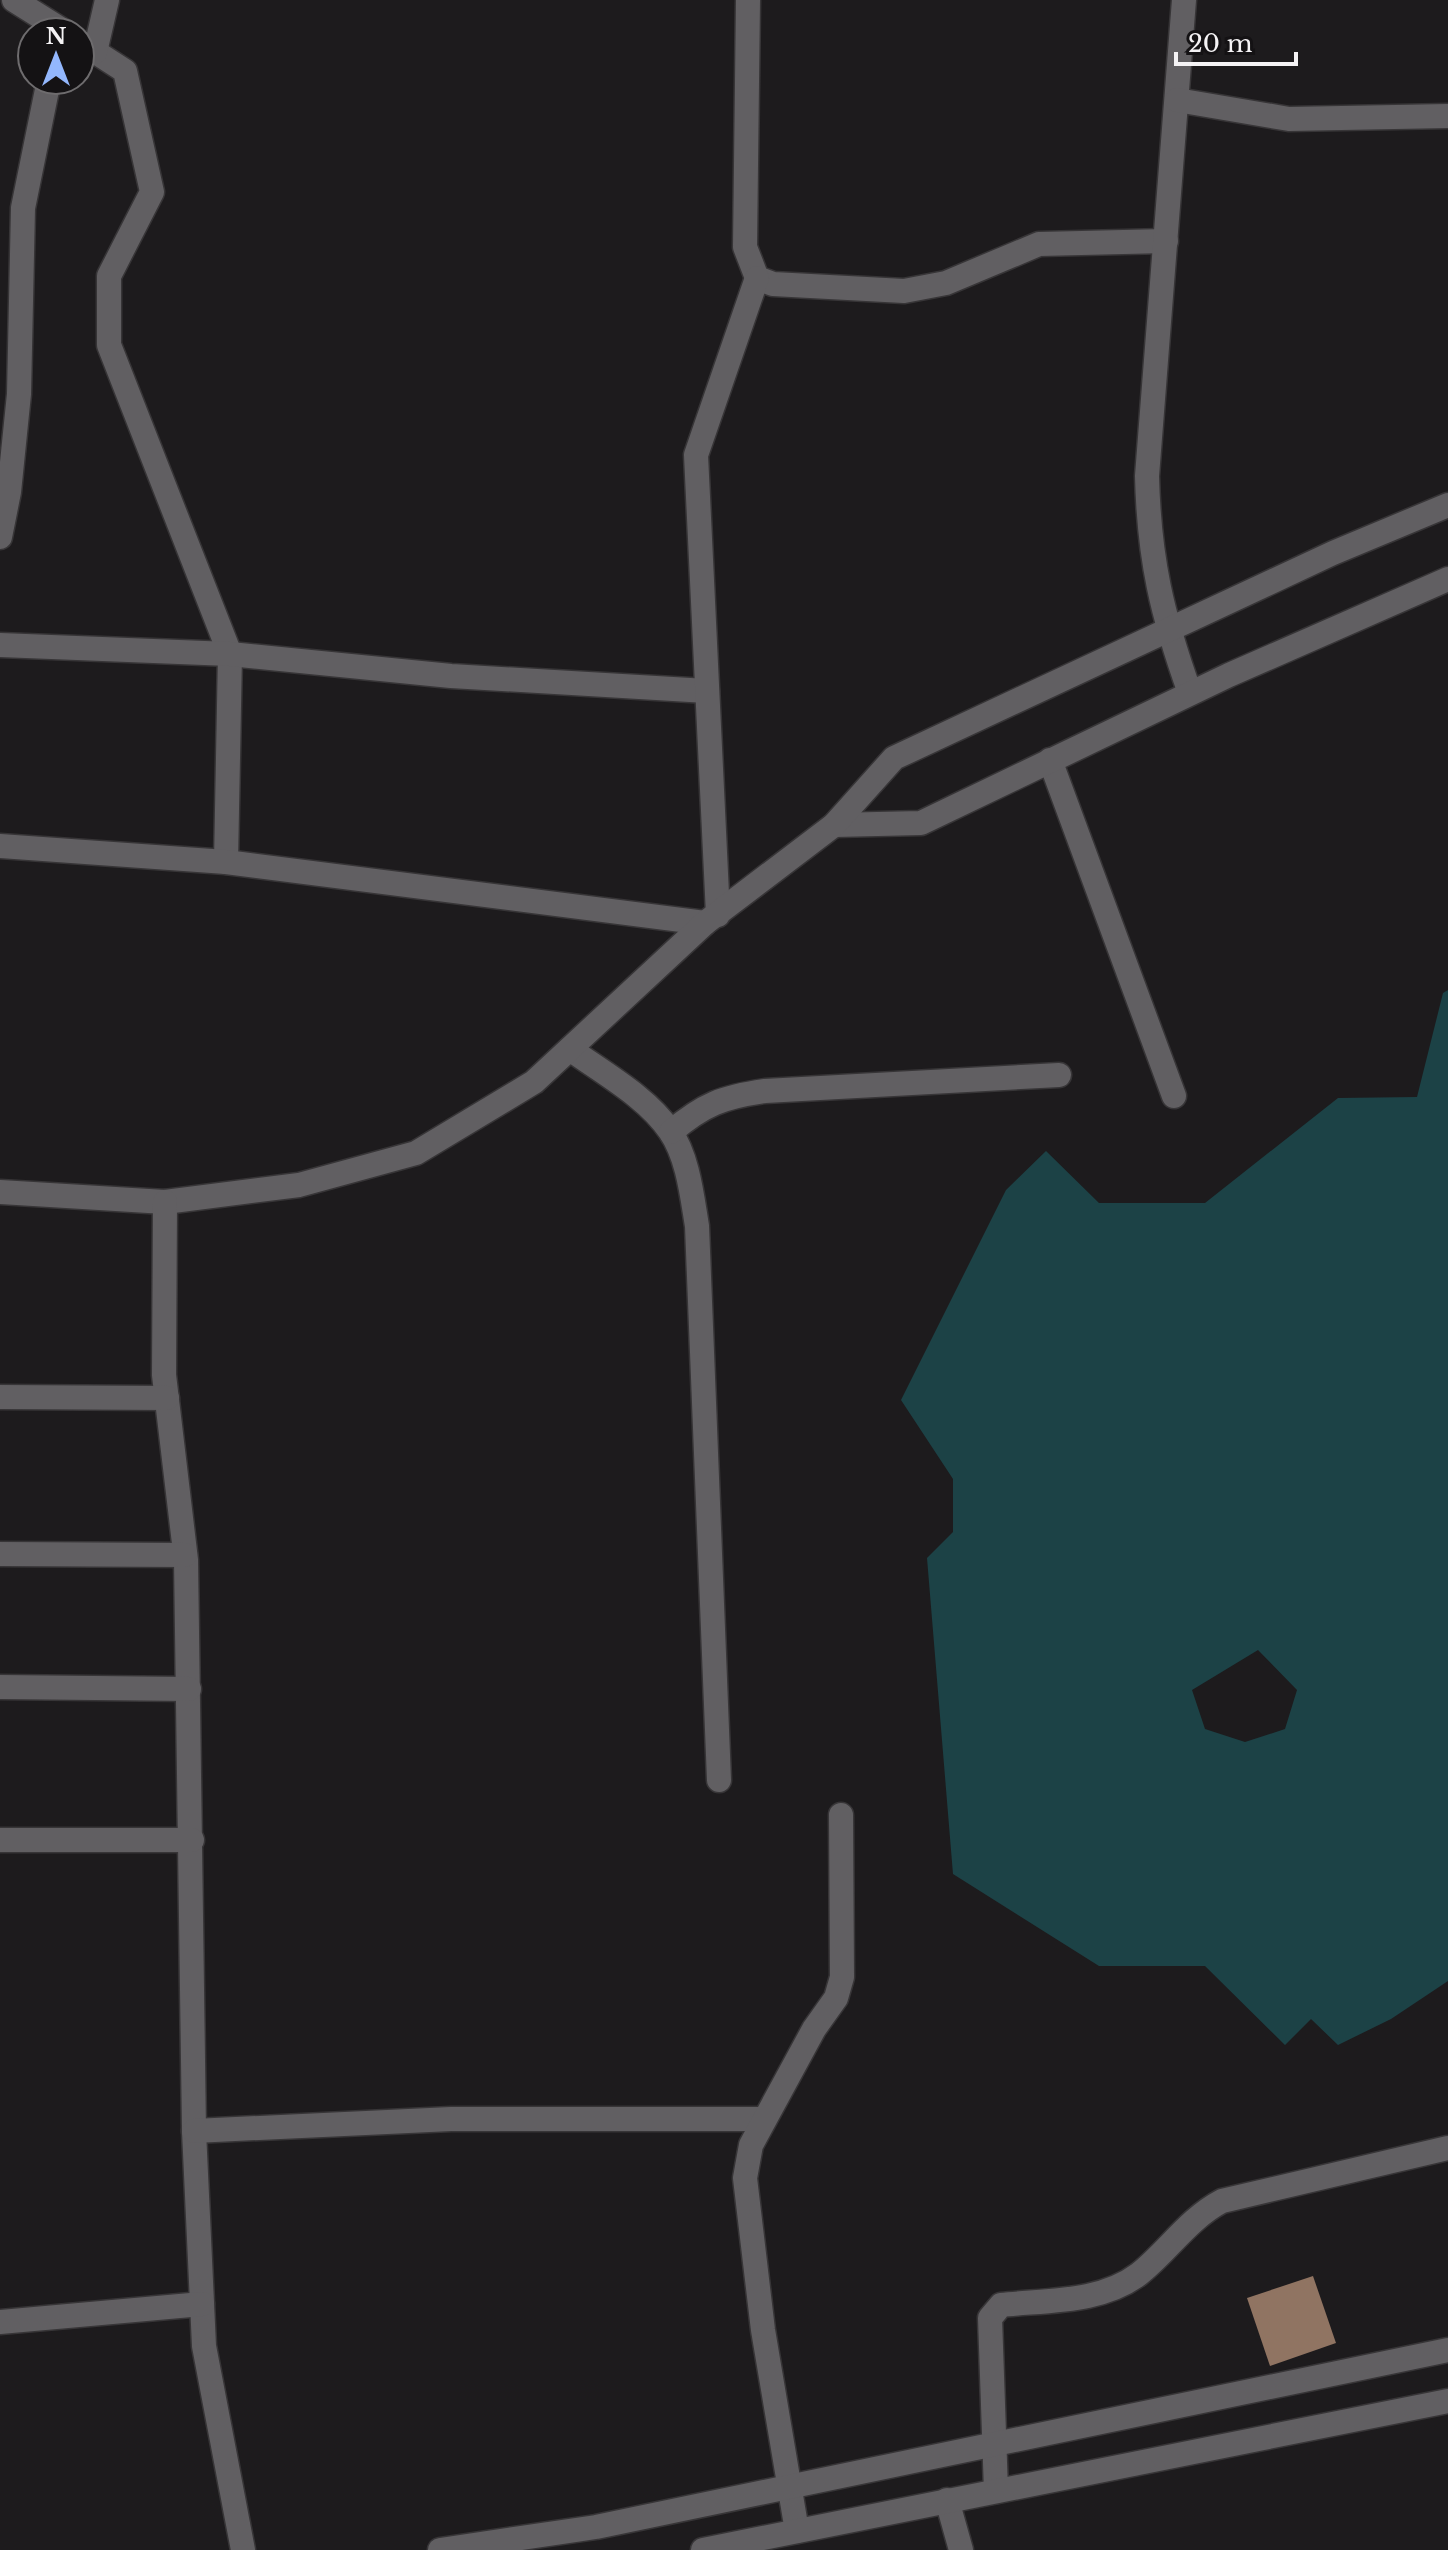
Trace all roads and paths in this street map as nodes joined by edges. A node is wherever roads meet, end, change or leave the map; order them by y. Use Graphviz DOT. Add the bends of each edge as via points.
graph roads {
  1 [pos="14,0"];
  2 [pos="107,0"];
  3 [pos="748,0"];
  4 [pos="1184,0"];
  5 [pos="39,16"];
  6 [pos="96,27"];
  7 [pos="96,52"];
  8 [pos="44,96"];
  9 [pos="1177,100"];
  10 [pos="1448,116"];
  11 [pos="12,206"];
  12 [pos="1166,241"];
  13 [pos="757,278"];
  14 [pos="5,491"];
  15 [pos="1448,505"];
  16 [pos="0,537"];
  17 [pos="1448,579"];
  18 [pos="1167,630"];
  19 [pos="0,645"];
  20 [pos="230,654"];
  21 [pos="707,691"];
  22 [pos="1190,693"];
  23 [pos="1050,760"];
  24 [pos="834,825"];
  25 [pos="0,846"];
  26 [pos="226,862"];
  27 [pos="712,919"];
  28 [pos="570,1049"];
  29 [pos="1059,1075"];
  30 [pos="1174,1096"];
  31 [pos="671,1132"];
  32 [pos="0,1192"];
  33 [pos="165,1202"];
  34 [pos="0,1397"];
  35 [pos="167,1398"];
  36 [pos="0,1554"];
  37 [pos="185,1555"];
  38 [pos="0,1687"];
  39 [pos="189,1689"];
  40 [pos="719,1780"];
  41 [pos="841,1815"];
  42 [pos="0,1840"];
  43 [pos="192,1840"];
  44 [pos="764,2119"];
  45 [pos="194,2131"];
  46 [pos="1448,2148"];
  47 [pos="202,2304"];
  48 [pos="0,2322"];
  49 [pos="1448,2350"];
  50 [pos="1448,2401"];
  51 [pos="993,2444"];
  52 [pos="788,2486"];
  53 [pos="996,2491"];
  54 [pos="947,2500"];
  55 [pos="797,2531"];
  56 [pos="243,2550"];
  57 [pos="440,2550"];
  58 [pos="703,2550"];
  59 [pos="961,2550"];
  1 -- 5 [label="street"];
  2 -- 6 [label="street"];
  3 -- 13 [label="street" via="745,247"];
  4 -- 9 [label="street"];
  7 -- 20 [label="street" via="125,71 152,192 109,276 109,345"];
  8 -- 11 [label="street"];
  9 -- 10 [label="street" via="1289,119"];
  9 -- 12 [label="street"];
  11 -- 14 [label="street" via="19,394"];
  12 -- 13 [label="street" via="1039,244 946,283 904,291 773,284"];
  12 -- 18 [label="street" via="1147,476 1149,542"];
  13 -- 21 [label="street" via="696,455"];
  14 -- 16 [label="street"];
  15 -- 18 [label="street"];
  17 -- 22 [label="street"];
  18 -- 22 [label="street"];
  18 -- 24 [label="street" via="894,758"];
  19 -- 20 [label="street"];
  20 -- 21 [label="street" via="451,676"];
  20 -- 26 [label="street"];
  21 -- 27 [label="street"];
  22 -- 23 [label="street"];
  23 -- 24 [label="street" via="921,823"];
  23 -- 30 [label="street"];
  24 -- 27 [label="street"];
  25 -- 26 [label="street"];
  26 -- 27 [label="street"];
  27 -- 28 [label="street"];
  28 -- 31 [label="street" via="641,1101"];
  28 -- 33 [label="street" via="534,1082 416,1153 299,1185"];
  29 -- 31 [label="street" via="741,1094 701,1108"];
  31 -- 40 [label="street" via="689,1180 697,1226"];
  32 -- 33 [label="street"];
  33 -- 35 [label="street"];
  34 -- 35 [label="street"];
  35 -- 37 [label="street"];
  36 -- 37 [label="street"];
  37 -- 39 [label="street"];
  38 -- 39 [label="street"];
  39 -- 43 [label="street"];
  41 -- 44 [label="street" via="842,1977 836,1998"];
  42 -- 43 [label="street"];
  43 -- 45 [label="street"];
  44 -- 45 [label="street" via="451,2119"];
  44 -- 52 [label="street" via="751,2145 745,2178"];
  45 -- 47 [label="street"];
  46 -- 51 [label="street" via="1222,2201 1203,2211 1140,2274 1117,2288 1001,2305 990,2318"];
  47 -- 48 [label="street"];
  47 -- 56 [label="street" via="204,2346"];
  49 -- 51 [label="street"];
  50 -- 53 [label="street"];
  51 -- 52 [label="street"];
  51 -- 53 [label="street"];
  52 -- 55 [label="street"];
  52 -- 57 [label="street" via="596,2527"];
  53 -- 54 [label="street"];
  54 -- 55 [label="street"];
  54 -- 59 [label="street"];
  55 -- 58 [label="street"];
}
